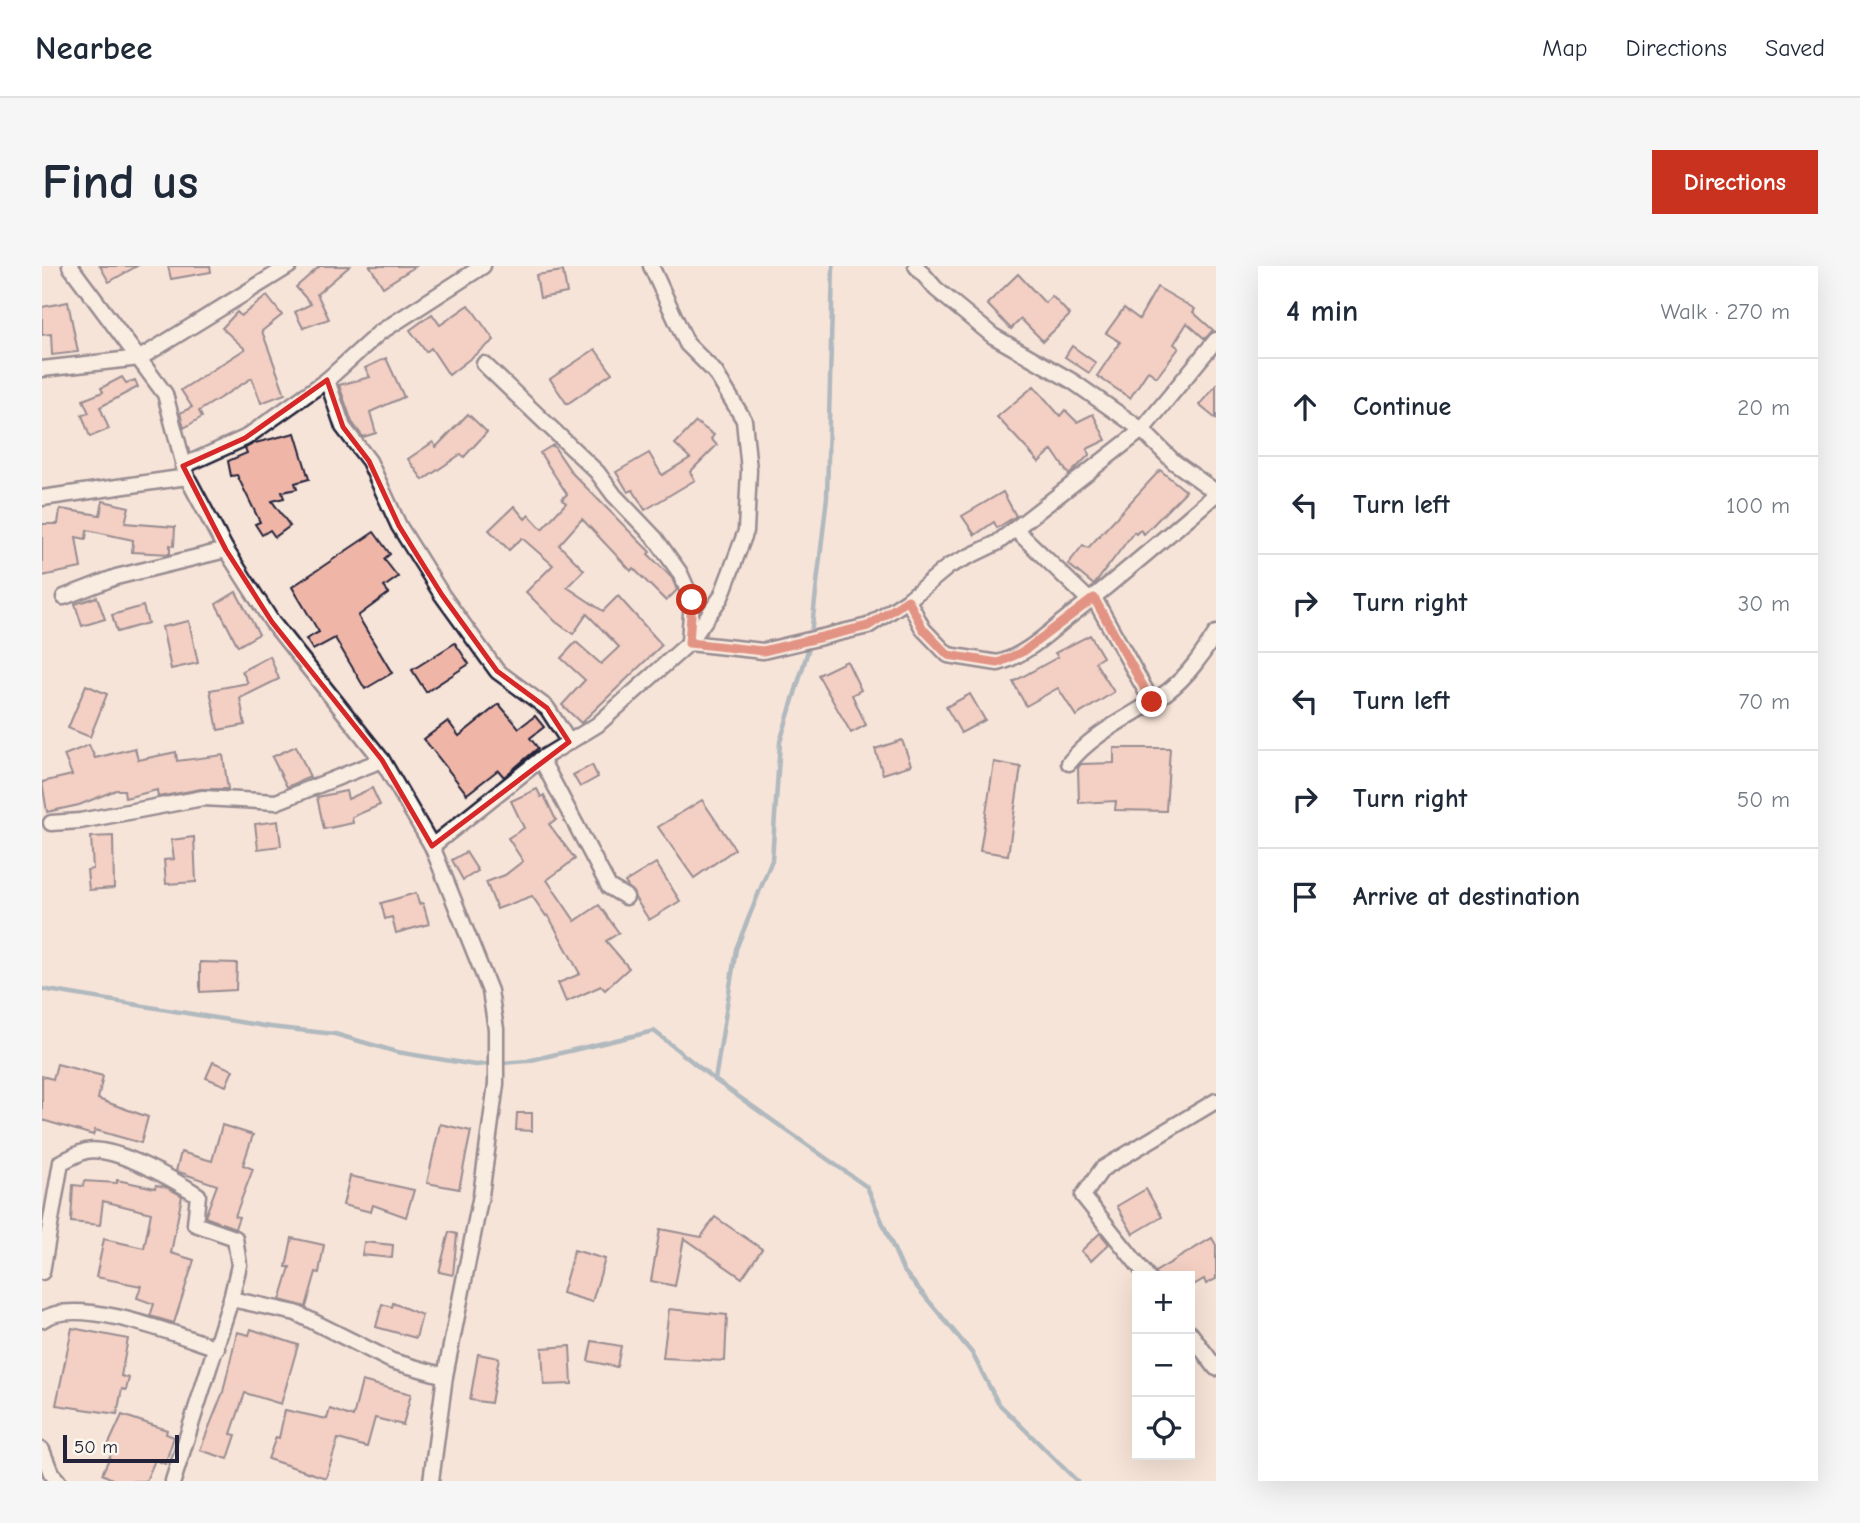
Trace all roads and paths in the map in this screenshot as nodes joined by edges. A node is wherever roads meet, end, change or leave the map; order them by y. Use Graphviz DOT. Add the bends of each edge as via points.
graph roads {
  1 [pos="70,266"];
  2 [pos="289,266"];
  3 [pos="483,266"];
  4 [pos="651,266"];
  5 [pos="916,266"];
  6 [pos="1216,340"];
  7 [pos="140,358"];
  8 [pos="484,364"];
  9 [pos="42,369"];
  10 [pos="327,380"];
  11 [pos="1142,430"];
  12 [pos="185,471"];
  13 [pos="1216,493"];
  14 [pos="42,498"];
  15 [pos="1015,529"];
  16 [pos="226,550"];
  17 [pos="64,597"];
  18 [pos="1092,599"];
  19 [pos="908,600"];
  20 [pos="1216,633"];
  21 [pos="689,643"];
  22 [pos="1152,702"];
  23 [pos="569,742"];
  24 [pos="382,760"];
  25 [pos="541,760"];
  26 [pos="1069,763"];
  27 [pos="51,823"];
  28 [pos="432,846"];
  29 [pos="626,897"];
  30 [pos="1216,1101"];
  31 [pos="1143,1271"];
  32 [pos="42,1272"];
  33 [pos="231,1299"];
  34 [pos="42,1320"];
  35 [pos="1191,1334"];
  36 [pos="217,1348"];
  37 [pos="1216,1368"];
  38 [pos="445,1376"];
  39 [pos="42,1450"];
  40 [pos="58,1481"];
  41 [pos="173,1481"];
  42 [pos="431,1481"];
  1 -- 7 [label="street"];
  2 -- 7 [label="street"];
  3 -- 10 [label="street" via="379,333"];
  4 -- 21 [label="street" via="687,344 715,372 744,420 749,470 746,531 721,597"];
  5 -- 11 [label="street" via="936,289 993,336 1072,381"];
  6 -- 11 [label="street"];
  7 -- 9 [label="street"];
  7 -- 12 [label="street" via="172,410"];
  8 -- 21 [label="street" via="597,472 655,538 680,573 692,600"];
  10 -- 12 [label="street" via="245,438"];
  10 -- 23 [label="street" via="343,427 369,461 399,526 442,595 497,671 547,708"];
  11 -- 13 [label="street" via="1174,462"];
  11 -- 15 [label="street"];
  12 -- 14 [label="street"];
  12 -- 16 [label="street"];
  13 -- 18 [label="street"];
  15 -- 18 [label="street"];
  15 -- 19 [label="street" via="949,566"];
  16 -- 17 [label="street" via="116,577"];
  16 -- 24 [label="street" via="272,622"];
  18 -- 19 [label="street" via="1024,651 998,663 948,655 923,629"];
  18 -- 22 [label="street"];
  19 -- 21 [label="street" via="868,626 763,651"];
  20 -- 22 [label="street" via="1186,676"];
  21 -- 23 [label="street" via="597,725"];
  22 -- 26 [label="street" via="1087,744"];
  23 -- 25 [label="street"];
  24 -- 27 [label="street" via="276,802 203,799"];
  24 -- 28 [label="street"];
  25 -- 28 [label="street"];
  25 -- 29 [label="street" via="609,887"];
  28 -- 38 [label="street" via="491,991 496,1029 496,1084 481,1195"];
  30 -- 31 [label="street" via="1102,1169 1083,1196"];
  32 -- 33 [label="street" via="61,1162 88,1150 127,1158 198,1195 195,1224 235,1238 239,1265"];
  33 -- 36 [label="street"];
  33 -- 38 [label="street" via="296,1313 393,1361"];
  34 -- 36 [label="street" via="62,1312 123,1317"];
  35 -- 37 [label="street"];
  36 -- 41 [label="street"];
  38 -- 42 [label="street"];
  39 -- 40 [label="street"];
}
